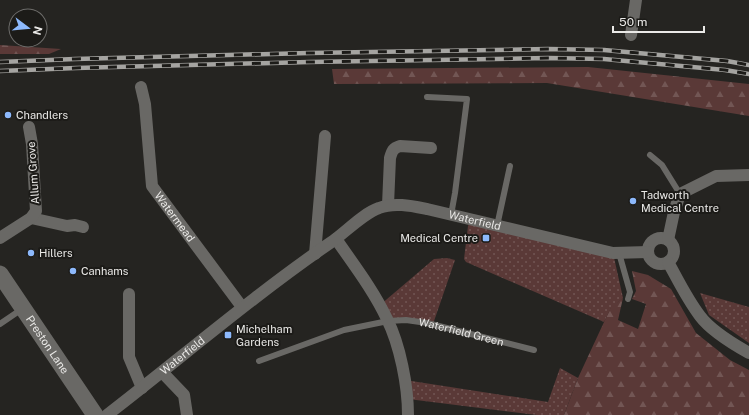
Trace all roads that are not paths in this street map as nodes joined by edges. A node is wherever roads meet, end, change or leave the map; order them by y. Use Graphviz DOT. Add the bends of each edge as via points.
graph roads {
  1 [pos="636,0"];
  2 [pos="631,35"];
  3 [pos="142,87"];
  4 [pos="427,97"];
  5 [pos="29,127"];
  6 [pos="325,136"];
  7 [pos="431,148"];
  8 [pos="650,155"];
  9 [pos="510,166"];
  10 [pos="749,175"];
  11 [pos="680,194"];
  12 [pos="388,205"];
  13 [pos="451,215"];
  14 [pos="31,218"];
  15 [pos="497,226"];
  16 [pos="83,227"];
  17 [pos="0,238"];
  18 [pos="336,239"];
  19 [pos="668,240"];
  20 [pos="648,252"];
  21 [pos="619,253"];
  22 [pos="315,254"];
  23 [pos="668,262"];
  24 [pos="0,274"];
  25 [pos="129,294"];
  26 [pos="628,299"];
  27 [pos="242,307"];
  28 [pos="24,308"];
  29 [pos="388,321"];
  30 [pos="0,324"];
  31 [pos="534,350"];
  32 [pos="749,353"];
  33 [pos="259,361"];
  34 [pos="162,372"];
  35 [pos="142,388"];
  36 [pos="95,415"];
  37 [pos="107,415"];
  38 [pos="187,415"];
  39 [pos="408,415"];
  1 -- 2 [label="street"];
  3 -- 27 [label="street, Watermead" via="152,186"];
  4 -- 13 [label="lane" via="467,99"];
  5 -- 14 [label="street, Allum Grove" via="36,211"];
  6 -- 22 [label="street"];
  7 -- 12 [label="street" via="400,146 392,151"];
  8 -- 11 [label="lane" via="662,166"];
  9 -- 15 [label="lane"];
  10 -- 11 [label="street" via="716,176"];
  11 -- 19 [label="street"];
  12 -- 13 [label="street, Waterfield" via="420,208"];
  12 -- 18 [label="street, Waterfield" via="367,214"];
  13 -- 15 [label="street, Waterfield"];
  14 -- 16 [label="street, Allum Grove"];
  14 -- 17 [label="street, Allum Grove"];
  15 -- 21 [label="street, Waterfield"];
  18 -- 22 [label="street, Waterfield"];
  18 -- 29 [label="street"];
  19 -- 20 [label="street" via="660,238 653,241"];
  19 -- 23 [label="street" via="674,246 674,255"];
  20 -- 21 [label="street, Waterfield"];
  20 -- 23 [label="street" via="656,262"];
  21 -- 26 [label="lane" via="630,292"];
  22 -- 27 [label="street, Waterfield"];
  23 -- 32 [label="street" via="701,317 728,342"];
  24 -- 28 [label="street, Preston Lane"];
  25 -- 35 [label="street" via="128,357"];
  27 -- 34 [label="street, Waterfield"];
  28 -- 30 [label="lane"];
  28 -- 36 [label="street, Preston Lane"];
  29 -- 31 [label="lane, Waterfield Green" via="427,323"];
  29 -- 33 [label="lane, Waterfield Green" via="344,330"];
  29 -- 39 [label="street" via="405,380"];
  34 -- 35 [label="street, Waterfield"];
  34 -- 38 [label="street" via="184,395"];
  35 -- 37 [label="street, Waterfield"];
}
